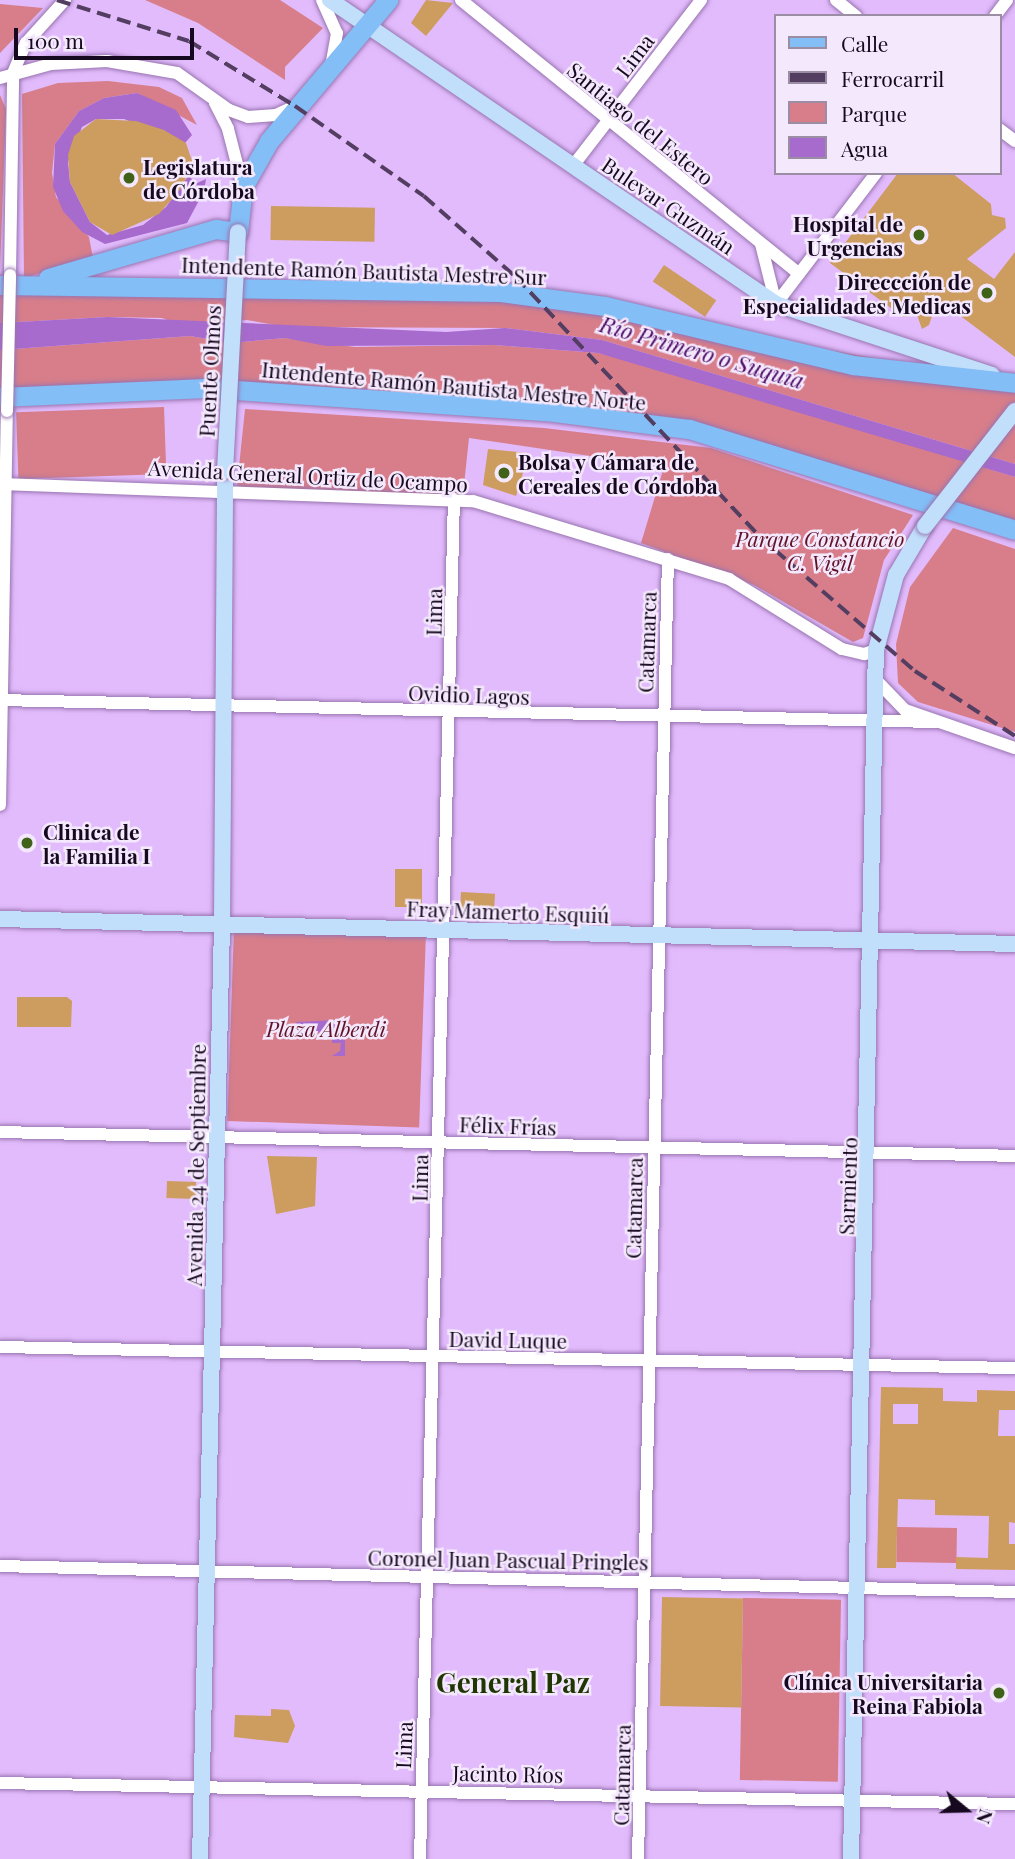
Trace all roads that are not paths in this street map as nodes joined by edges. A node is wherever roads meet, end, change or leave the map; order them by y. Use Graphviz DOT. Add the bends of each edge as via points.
graph roads {
  1 [pos="65,0"];
  2 [pos="322,0"];
  3 [pos="330,0"];
  4 [pos="388,0"];
  5 [pos="461,0"];
  6 [pos="701,0"];
  7 [pos="836,0"];
  8 [pos="854,14"];
  9 [pos="367,24"];
  10 [pos="331,65"];
  11 [pos="13,73"];
  12 [pos="0,78"];
  13 [pos="201,87"];
  14 [pos="295,106"];
  15 [pos="607,122"];
  16 [pos="572,167"];
  17 [pos="874,175"];
  18 [pos="243,187"];
  19 [pos="238,232"];
  20 [pos="761,244"];
  21 [pos="799,274"];
  22 [pos="12,281"];
  23 [pos="776,304"];
  24 [pos="1014,382"];
  25 [pos="4,404"];
  26 [pos="1015,411"];
  27 [pos="225,471"];
  28 [pos="3,484"];
  29 [pos="217,488"];
  30 [pos="246,490"];
  31 [pos="454,499"];
  32 [pos="1015,530"];
  33 [pos="668,559"];
  34 [pos="876,650"];
  35 [pos="876,680"];
  36 [pos="1,700"];
  37 [pos="223,707"];
  38 [pos="449,712"];
  39 [pos="663,718"];
  40 [pos="937,722"];
  41 [pos="875,724"];
  42 [pos="1015,748"];
  43 [pos="0,805"];
  44 [pos="0,919"];
  45 [pos="222,924"];
  46 [pos="444,930"];
  47 [pos="659,936"];
  48 [pos="874,942"];
  49 [pos="1015,944"];
  50 [pos="0,1132"];
  51 [pos="217,1137"];
  52 [pos="439,1143"];
  53 [pos="654,1149"];
  54 [pos="869,1155"];
  55 [pos="1015,1156"];
  56 [pos="0,1347"];
  57 [pos="212,1353"];
  58 [pos="434,1357"];
  59 [pos="649,1361"];
  60 [pos="861,1366"];
  61 [pos="1015,1368"];
  62 [pos="0,1566"];
  63 [pos="207,1571"];
  64 [pos="429,1576"];
  65 [pos="644,1581"];
  66 [pos="858,1586"];
  67 [pos="1015,1592"];
  68 [pos="0,1783"];
  69 [pos="202,1787"];
  70 [pos="421,1790"];
  71 [pos="640,1794"];
  72 [pos="853,1800"];
  73 [pos="1015,1804"];
  74 [pos="200,1859"];
  75 [pos="420,1859"];
  76 [pos="638,1859"];
  77 [pos="851,1859"];
  1 -- 11 [label="street" via="26,43"];
  2 -- 10 [label="street" via="337,33"];
  3 -- 9 [label="main road, Bulevar Guzmán"];
  4 -- 9 [label="main road"];
  5 -- 15 [label="street, Santiago del Estero"];
  6 -- 15 [label="street, Lima"];
  7 -- 8 [label="street"];
  9 -- 10 [label="main road"];
  9 -- 16 [label="main road, Bulevar Guzmán"];
  10 -- 14 [label="main road"];
  11 -- 12 [label="street"];
  11 -- 13 [label="street" via="107,61 164,69"];
  11 -- 22 [label="street"];
  13 -- 14 [label="street" via="229,110 248,117 276,115"];
  13 -- 18 [label="street" via="225,122"];
  14 -- 18 [label="main road"];
  15 -- 16 [label="street, Lima"];
  15 -- 20 [label="street, Santiago del Estero"];
  16 -- 23 [label="main road, Bulevar Guzmán"];
  17 -- 21 [label="street"];
  18 -- 19 [label="main road"];
  19 -- 22 [label="main road" via="216,229"];
  19 -- 27 [label="main road, Puente Olmos, bridge"];
  20 -- 21 [label="street, Santiago del Estero"];
  20 -- 23 [label="street"];
  21 -- 23 [label="street"];
  22 -- 24 [label="main road, Intendente Ramón Bautista Mestre Sur" via="499,292 605,306 904,374"];
  22 -- 25 [label="street, bridge"];
  23 -- 24 [label="main road, Bulevar Guzmán"];
  25 -- 28 [label="street"];
  25 -- 32 [label="main road, Intendente Ramón Bautista Mestre Norte" via="206,388 546,411 689,429"];
  26 -- 34 [label="main road, Sarmiento, bridge" via="925,526 896,575"];
  27 -- 29 [label="main road, Avenida 24 de Septiembre"];
  27 -- 30 [label="street"];
  28 -- 29 [label="street, Avenida General Ortiz de Ocampo"];
  28 -- 36 [label="street"];
  29 -- 30 [label="street, Avenida General Ortiz de Ocampo"];
  29 -- 37 [label="main road, Avenida 24 de Septiembre"];
  30 -- 31 [label="street, Avenida General Ortiz de Ocampo"];
  31 -- 33 [label="street, Avenida General Ortiz de Ocampo"];
  31 -- 38 [label="street, Lima"];
  33 -- 34 [label="street, Avenida General Ortiz de Ocampo" via="729,579 842,649 864,654"];
  33 -- 39 [label="street, Catamarca"];
  34 -- 35 [label="main road, Sarmiento"];
  35 -- 40 [label="street, Ovidio Lagos" via="905,710"];
  35 -- 41 [label="main road, Sarmiento"];
  36 -- 37 [label="street, Ovidio Lagos"];
  36 -- 43 [label="street"];
  37 -- 38 [label="street, Ovidio Lagos"];
  37 -- 45 [label="main road, Avenida 24 de Septiembre"];
  38 -- 39 [label="street, Ovidio Lagos"];
  38 -- 46 [label="street, Lima"];
  39 -- 41 [label="street, Ovidio Lagos"];
  39 -- 47 [label="street, Catamarca"];
  40 -- 41 [label="street, Ovidio Lagos"];
  40 -- 42 [label="street, Ovidio Lagos"];
  41 -- 48 [label="main road, Sarmiento"];
  44 -- 45 [label="main road, Fray Mamerto Esquiú"];
  45 -- 46 [label="main road, Fray Mamerto Esquiú"];
  45 -- 51 [label="main road, Avenida 24 de Septiembre"];
  46 -- 47 [label="main road, Fray Mamerto Esquiú"];
  46 -- 52 [label="street, Lima"];
  47 -- 48 [label="main road, Fray Mamerto Esquiú"];
  47 -- 53 [label="street, Catamarca"];
  48 -- 49 [label="main road, Fray Mamerto Esquiú"];
  48 -- 54 [label="main road, Sarmiento"];
  50 -- 51 [label="street, Félix Frías"];
  51 -- 52 [label="street, Félix Frías"];
  51 -- 57 [label="main road, Avenida 24 de Septiembre"];
  52 -- 53 [label="street, Félix Frías"];
  52 -- 58 [label="street, Lima"];
  53 -- 54 [label="street, Félix Frías"];
  53 -- 59 [label="street, Catamarca"];
  54 -- 55 [label="street, Félix Frías"];
  54 -- 60 [label="main road, Sarmiento"];
  56 -- 57 [label="street, David Luque"];
  57 -- 58 [label="street, David Luque"];
  57 -- 63 [label="main road, Avenida 24 de Septiembre"];
  58 -- 59 [label="street, David Luque"];
  58 -- 64 [label="street, Lima"];
  59 -- 60 [label="street, David Luque"];
  59 -- 65 [label="street, Catamarca"];
  60 -- 61 [label="street, David Luque"];
  60 -- 66 [label="main road, Sarmiento"];
  62 -- 63 [label="street, Coronel Juan Pascual Pringles"];
  63 -- 64 [label="street, Coronel Juan Pascual Pringles"];
  63 -- 69 [label="main road, Avenida 24 de Septiembre"];
  64 -- 65 [label="street, Coronel Juan Pascual Pringles"];
  64 -- 70 [label="street, Lima"];
  65 -- 66 [label="street, Coronel Juan Pascual Pringles"];
  65 -- 71 [label="street, Catamarca"];
  66 -- 67 [label="street, Coronel Juan Pascual Pringles"];
  66 -- 72 [label="main road, Sarmiento"];
  68 -- 69 [label="street, Jacinto Ríos"];
  69 -- 70 [label="street, Jacinto Ríos"];
  69 -- 74 [label="main road, Avenida 24 de Septiembre"];
  70 -- 71 [label="street, Jacinto Ríos"];
  70 -- 75 [label="street, Lima"];
  71 -- 72 [label="street, Jacinto Ríos"];
  71 -- 76 [label="street, Catamarca"];
  72 -- 73 [label="street, Jacinto Ríos"];
  72 -- 77 [label="main road, Sarmiento"];
}
